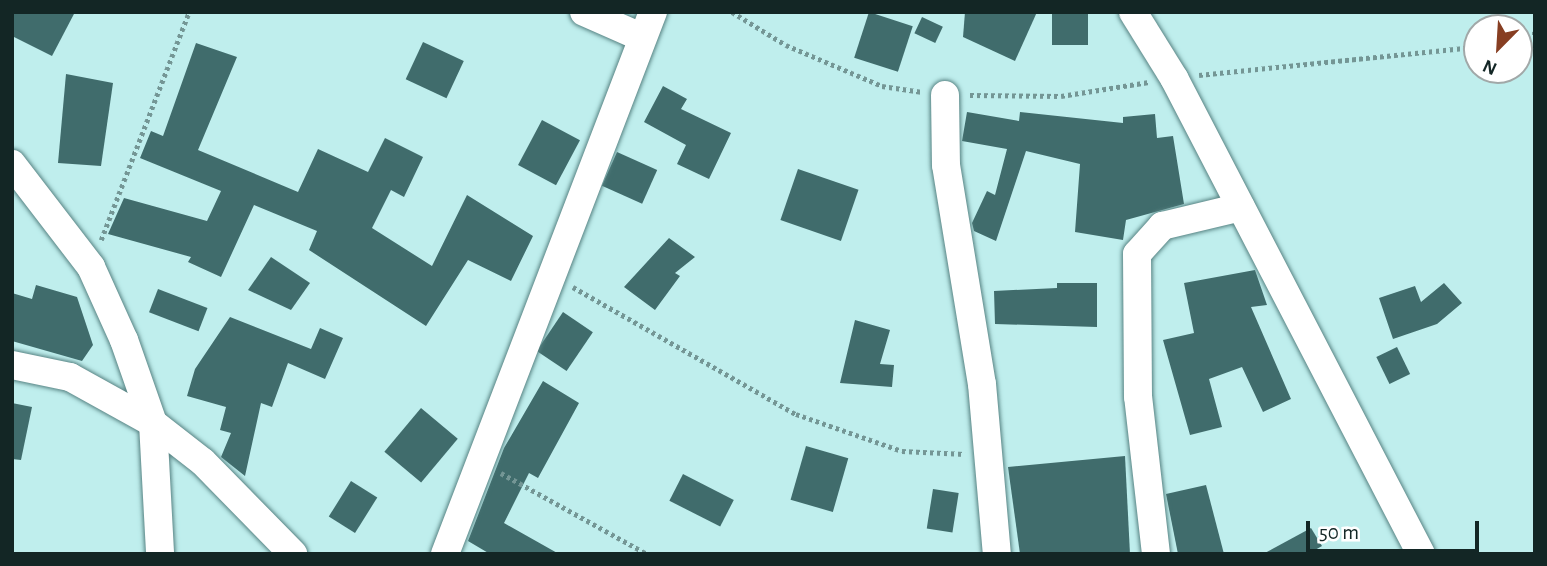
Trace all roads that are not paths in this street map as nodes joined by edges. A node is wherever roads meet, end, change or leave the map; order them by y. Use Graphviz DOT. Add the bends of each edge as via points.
graph roads {
  1 [pos="584,12"];
  2 [pos="653,12"];
  3 [pos="1133,12"];
  4 [pos="641,37"];
  5 [pos="945,95"];
  6 [pos="12,163"];
  7 [pos="1241,207"];
  8 [pos="12,365"];
  9 [pos="153,423"];
  10 [pos="160,554"];
  11 [pos="293,554"];
  12 [pos="445,554"];
  13 [pos="998,554"];
  14 [pos="1156,554"];
  15 [pos="1421,554"];
  1 -- 4 [label="street"];
  2 -- 4 [label="street"];
  3 -- 7 [label="street" via="1174,78"];
  4 -- 12 [label="street"];
  5 -- 13 [label="street" via="946,165"];
  6 -- 9 [label="street" via="91,267"];
  7 -- 14 [label="street" via="1162,226 1137,254 1138,397"];
  7 -- 15 [label="street"];
  8 -- 9 [label="street" via="70,377"];
  9 -- 10 [label="street"];
  9 -- 11 [label="street" via="203,462"];
}
